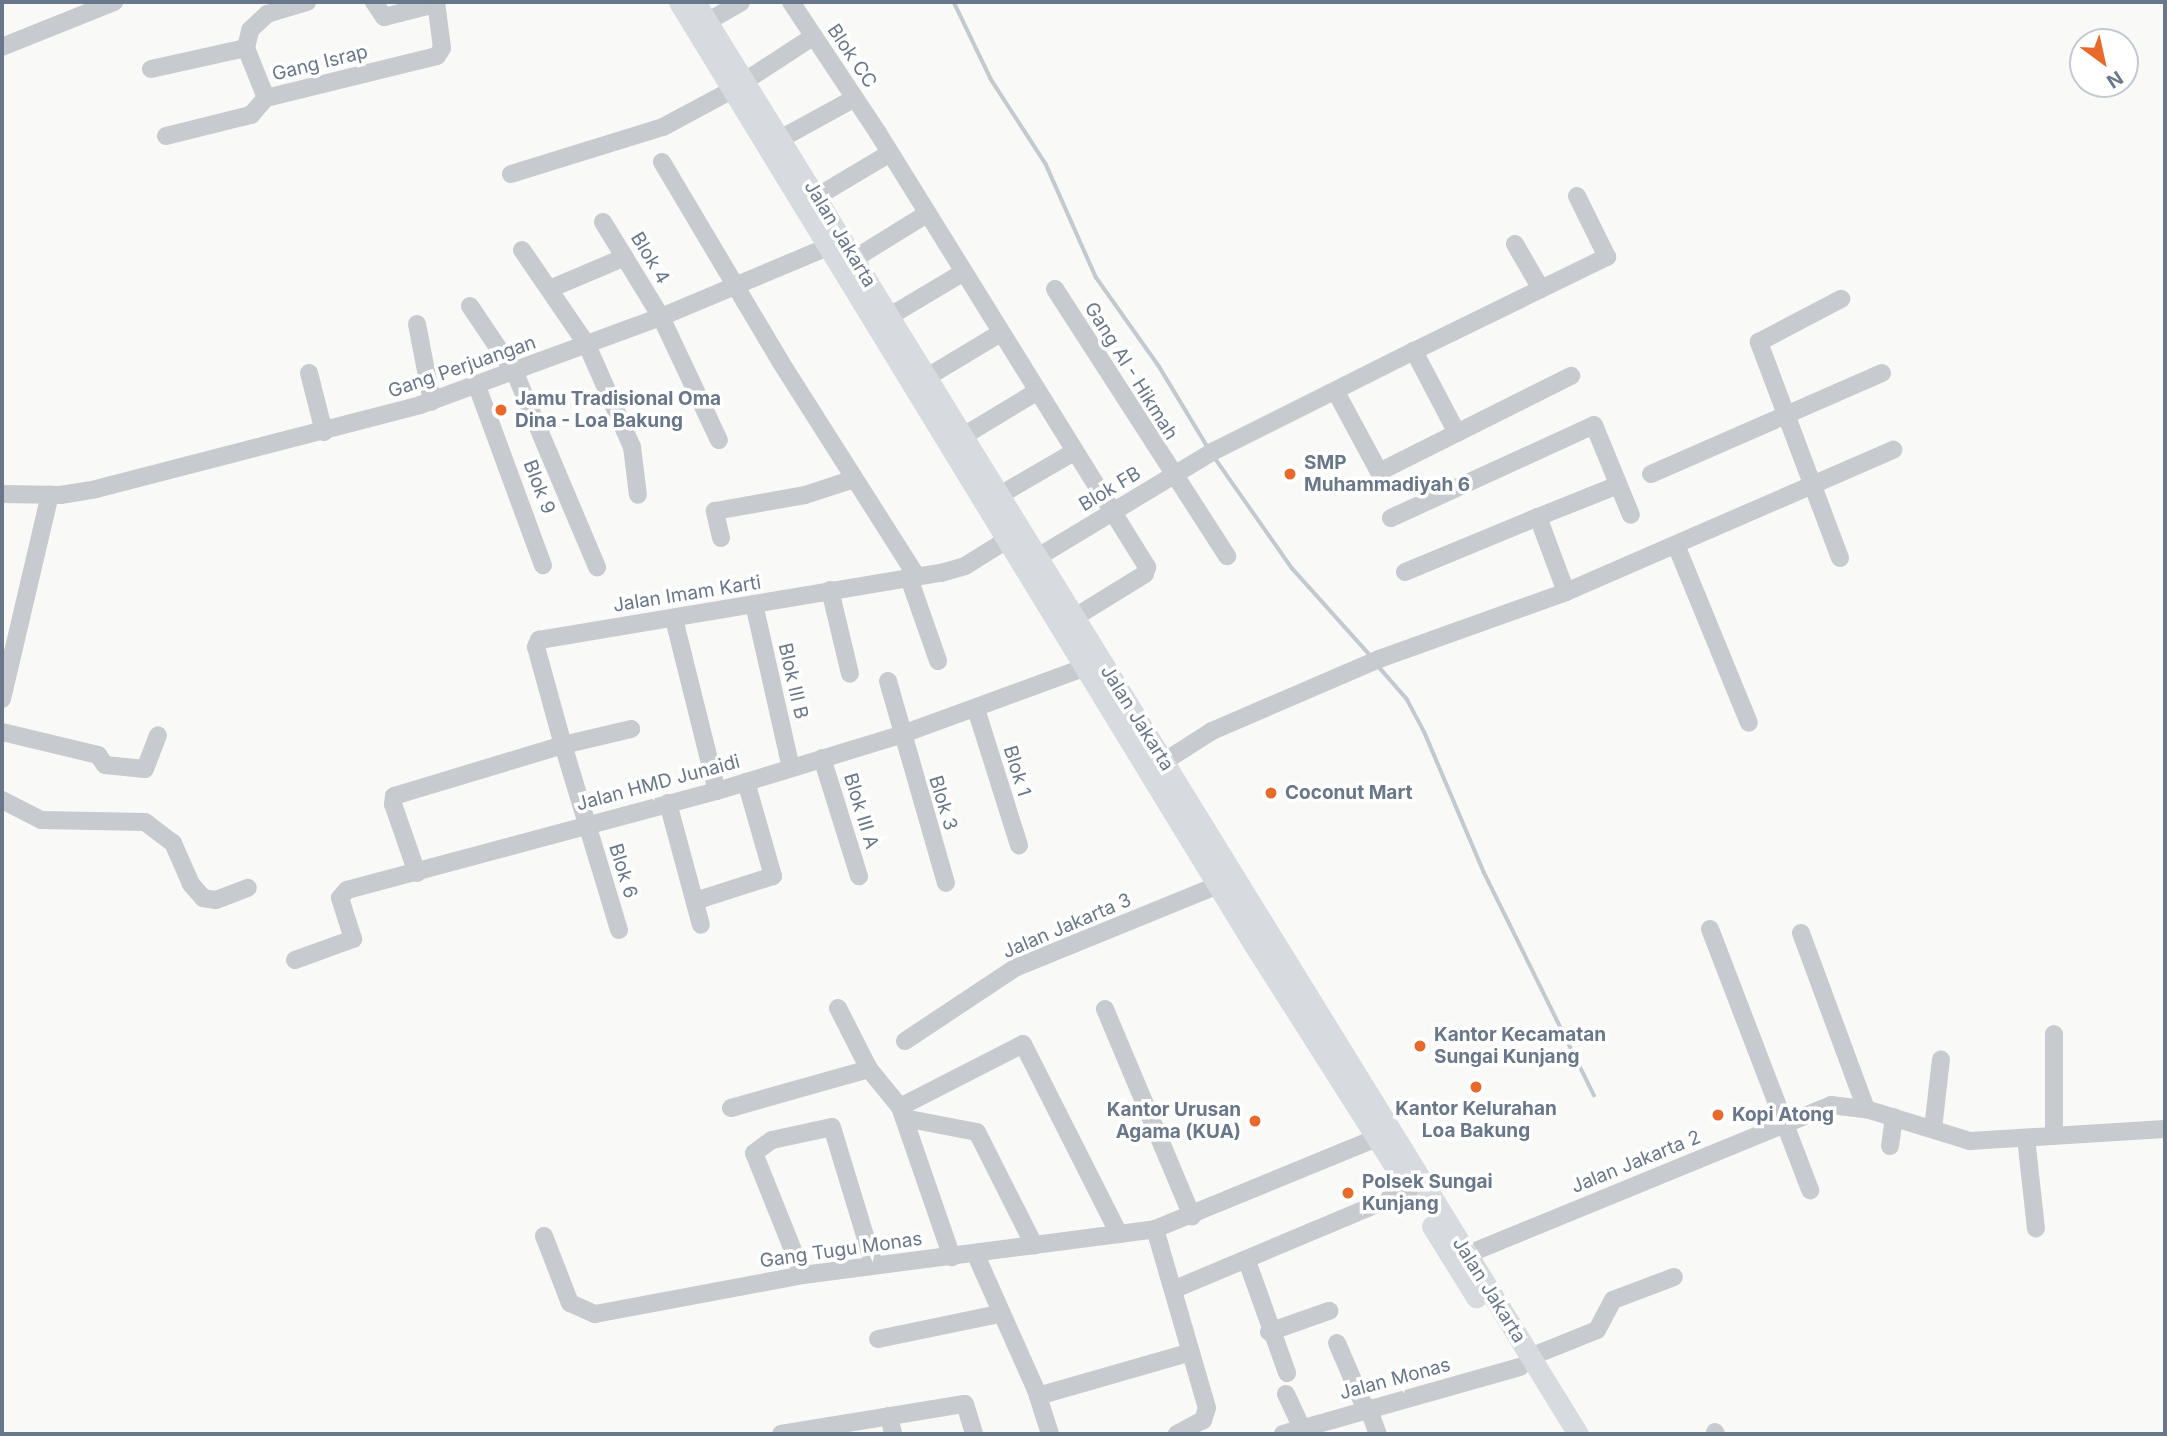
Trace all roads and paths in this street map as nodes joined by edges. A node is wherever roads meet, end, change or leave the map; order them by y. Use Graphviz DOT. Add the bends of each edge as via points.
graph roads {
  1 [pos="114,2"];
  2 [pos="374,2"];
  3 [pos="679,2"];
  4 [pos="695,2"];
  5 [pos="741,2"];
  6 [pos="791,2"];
  7 [pos="295,3"];
  8 [pos="436,3"];
  9 [pos="707,22"];
  10 [pos="814,36"];
  11 [pos="2,47"];
  12 [pos="246,48"];
  13 [pos="151,69"];
  14 [pos="739,85"];
  15 [pos="266,98"];
  16 [pos="855,98"];
  17 [pos="166,136"];
  18 [pos="782,138"];
  19 [pos="890,153"];
  20 [pos="662,162"];
  21 [pos="511,174"];
  22 [pos="818,196"];
  23 [pos="1577,196"];
  24 [pos="925,215"];
  25 [pos="603,222"];
  26 [pos="1515,244"];
  27 [pos="830,246"];
  28 [pos="522,250"];
  29 [pos="625,257"];
  30 [pos="854,258"];
  31 [pos="962,273"];
  32 [pos="737,286"];
  33 [pos="552,288"];
  34 [pos="1055,289"];
  35 [pos="1541,289"];
  36 [pos="1841,299"];
  37 [pos="470,306"];
  38 [pos="890,316"];
  39 [pos="661,317"];
  40 [pos="417,324"];
  41 [pos="999,334"];
  42 [pos="587,345"];
  43 [pos="1413,351"];
  44 [pos="309,373"];
  45 [pos="516,373"];
  46 [pos="1882,373"];
  47 [pos="929,376"];
  48 [pos="1571,376"];
  49 [pos="477,386"];
  50 [pos="1036,392"];
  51 [pos="1336,392"];
  52 [pos="432,402"];
  53 [pos="1787,416"];
  54 [pos="324,432"];
  55 [pos="1457,433"];
  56 [pos="965,435"];
  57 [pos="719,440"];
  58 [pos="1893,450"];
  59 [pos="1073,452"];
  60 [pos="1651,474"];
  61 [pos="1173,476"];
  62 [pos="854,479"];
  63 [pos="1618,485"];
  64 [pos="1812,488"];
  65 [pos="2,494"];
  66 [pos="50,495"];
  67 [pos="638,495"];
  68 [pos="999,495"];
  69 [pos="1111,513"];
  70 [pos="1631,515"];
  71 [pos="1538,517"];
  72 [pos="1391,518"];
  73 [pos="1014,536"];
  74 [pos="721,538"];
  75 [pos="1676,545"];
  76 [pos="1227,556"];
  77 [pos="1038,557"];
  78 [pos="1840,558"];
  79 [pos="543,565"];
  80 [pos="597,567"];
  81 [pos="1405,572"];
  82 [pos="913,578"];
  83 [pos="830,590"];
  84 [pos="1566,592"];
  85 [pos="754,604"];
  86 [pos="1075,617"];
  87 [pos="674,619"];
  88 [pos="938,661"];
  89 [pos="1086,667"];
  90 [pos="850,674"];
  91 [pos="888,681"];
  92 [pos="2,699"];
  93 [pos="976,709"];
  94 [pos="1749,723"];
  95 [pos="631,729"];
  96 [pos="2,732"];
  97 [pos="158,735"];
  98 [pos="900,735"];
  99 [pos="563,745"];
  100 [pos="822,758"];
  101 [pos="1165,761"];
  102 [pos="791,768"];
  103 [pos="746,782"];
  104 [pos="717,791"];
  105 [pos="2,800"];
  106 [pos="668,803"];
  107 [pos="586,823"];
  108 [pos="1019,845"];
  109 [pos="417,873"];
  110 [pos="859,876"];
  111 [pos="946,883"];
  112 [pos="1218,886"];
  113 [pos="248,888"];
  114 [pos="695,901"];
  115 [pos="701,925"];
  116 [pos="1710,929"];
  117 [pos="619,930"];
  118 [pos="1801,933"];
  119 [pos="295,960"];
  120 [pos="838,1009"];
  121 [pos="1105,1009"];
  122 [pos="2054,1034"];
  123 [pos="905,1041"];
  124 [pos="1941,1059"];
  125 [pos="869,1069"];
  126 [pos="1354,1087"];
  127 [pos="731,1108"];
  128 [pos="1866,1109"];
  129 [pos="902,1113"];
  130 [pos="1894,1117"];
  131 [pos="1783,1123"];
  132 [pos="1933,1129"];
  133 [pos="2165,1129"];
  134 [pos="2054,1136"];
  135 [pos="1377,1138"];
  136 [pos="2026,1138"];
  137 [pos="1890,1146"];
  138 [pos="1810,1189"];
  139 [pos="1410,1190"];
  140 [pos="1192,1216"];
  141 [pos="2036,1228"];
  142 [pos="1155,1229"];
  143 [pos="1119,1234"];
  144 [pos="544,1236"];
  145 [pos="1034,1245"];
  146 [pos="975,1254"];
  147 [pos="952,1257"];
  148 [pos="1460,1257"];
  149 [pos="1247,1261"];
  150 [pos="874,1265"];
  151 [pos="803,1275"];
  152 [pos="1674,1276"];
  153 [pos="1175,1289"];
  154 [pos="1329,1311"];
  155 [pos="999,1314"];
  156 [pos="1269,1332"];
  157 [pos="877,1339"];
  158 [pos="1338,1343"];
  159 [pos="1191,1352"];
  160 [pos="1525,1362"];
  161 [pos="1287,1373"];
  162 [pos="1286,1394"];
  163 [pos="1038,1396"];
  164 [pos="1367,1408"];
  165 [pos="889,1416"];
  166 [pos="1292,1432"];
  167 [pos="782,1434"];
  168 [pos="893,1434"];
  169 [pos="974,1434"];
  170 [pos="1050,1434"];
  171 [pos="1177,1434"];
  172 [pos="1378,1434"];
  173 [pos="1561,1434"];
  174 [pos="1578,1434"];
  1 -- 11 [label="street"];
  2 -- 8 [label="street" via="384,17"];
  3 -- 14 [label="main road, Jalan Jakarta"];
  4 -- 9 [label="main road, Jalan Jakarta"];
  5 -- 9 [label="street"];
  6 -- 10 [label="street, Blok CC"];
  7 -- 12 [label="street" via="257,20"];
  8 -- 15 [label="street, Gang Israp" via="442,48 437,56"];
  9 -- 14 [label="main road, Jalan Jakarta"];
  10 -- 14 [label="street"];
  10 -- 16 [label="street, Blok CC"];
  12 -- 13 [label="street"];
  12 -- 15 [label="street"];
  14 -- 18 [label="main road, Jalan Jakarta"];
  14 -- 21 [label="street" via="641,136"];
  14 -- 27 [label="main road, Jalan Jakarta"];
  15 -- 17 [label="street, Gang Israp" via="251,116"];
  16 -- 18 [label="street"];
  16 -- 19 [label="street, Blok CC"];
  18 -- 22 [label="main road, Jalan Jakarta"];
  19 -- 22 [label="street"];
  19 -- 24 [label="street, Blok CC"];
  20 -- 32 [label="street"];
  22 -- 30 [label="main road, Jalan Jakarta"];
  23 -- 35 [label="street, Blok FB" via="1607,257"];
  24 -- 30 [label="street"];
  24 -- 31 [label="street, Blok CC"];
  25 -- 29 [label="street, Blok 4"];
  26 -- 35 [label="street"];
  27 -- 32 [label="street, Gang Perjuangan"];
  27 -- 73 [label="main road, Jalan Jakarta"];
  28 -- 33 [label="street"];
  29 -- 33 [label="street"];
  29 -- 39 [label="street, Blok 4"];
  30 -- 38 [label="main road, Jalan Jakarta"];
  31 -- 38 [label="street"];
  31 -- 41 [label="street, Blok CC"];
  32 -- 39 [label="street, Gang Perjuangan"];
  32 -- 62 [label="street"];
  33 -- 42 [label="street"];
  34 -- 61 [label="street, Gang Al - Hikmah"];
  35 -- 43 [label="street, Blok FB"];
  36 -- 53 [label="street" via="1760,340"];
  37 -- 45 [label="street"];
  38 -- 47 [label="main road, Jalan Jakarta"];
  39 -- 42 [label="street, Gang Perjuangan"];
  39 -- 57 [label="street, Blok 4"];
  40 -- 52 [label="street"];
  41 -- 47 [label="street"];
  41 -- 50 [label="street, Blok CC"];
  42 -- 45 [label="street, Gang Perjuangan"];
  42 -- 67 [label="street" via="632,447"];
  43 -- 51 [label="street, Blok FB"];
  43 -- 55 [label="street"];
  44 -- 54 [label="street"];
  45 -- 49 [label="street, Gang Perjuangan"];
  45 -- 80 [label="street"];
  46 -- 53 [label="street"];
  47 -- 56 [label="main road, Jalan Jakarta"];
  48 -- 55 [label="street"];
  49 -- 52 [label="street, Gang Perjuangan"];
  49 -- 79 [label="street, Blok 9"];
  50 -- 56 [label="street"];
  50 -- 59 [label="street, Blok CC"];
  51 -- 55 [label="street" via="1379,472"];
  51 -- 61 [label="street, Blok FB"];
  52 -- 54 [label="street, Gang Perjuangan"];
  53 -- 60 [label="street"];
  53 -- 64 [label="street"];
  54 -- 66 [label="street, Gang Perjuangan" via="253,445 96,489"];
  56 -- 68 [label="main road, Jalan Jakarta"];
  58 -- 64 [label="street"];
  59 -- 68 [label="street"];
  59 -- 69 [label="street, Blok CC"];
  61 -- 69 [label="street, Blok FB"];
  61 -- 76 [label="street, Gang Al - Hikmah"];
  62 -- 74 [label="street" via="805,495 715,512"];
  62 -- 82 [label="street"];
  63 -- 70 [label="street"];
  63 -- 71 [label="street"];
  63 -- 72 [label="street" via="1594,425"];
  64 -- 75 [label="street"];
  64 -- 78 [label="street"];
  65 -- 66 [label="street, Gang Perjuangan"];
  66 -- 92 [label="street"];
  68 -- 73 [label="main road, Jalan Jakarta"];
  69 -- 77 [label="street, Blok FB"];
  69 -- 86 [label="street, Blok CC" via="1147,570"];
  71 -- 81 [label="street"];
  71 -- 84 [label="street"];
  73 -- 77 [label="main road, Jalan Jakarta"];
  73 -- 82 [label="street, Jalan Imam Karti" via="965,566"];
  73 -- 89 [label="main road, Jalan Jakarta"];
  75 -- 84 [label="street"];
  75 -- 94 [label="street"];
  77 -- 86 [label="main road, Jalan Jakarta"];
  82 -- 83 [label="street, Jalan Imam Karti"];
  82 -- 88 [label="street"];
  83 -- 85 [label="street, Jalan Imam Karti"];
  83 -- 90 [label="street"];
  84 -- 101 [label="street" via="1373,663 1212,731"];
  85 -- 87 [label="street, Jalan Imam Karti"];
  85 -- 102 [label="street, Blok III B"];
  86 -- 101 [label="main road, Jalan Jakarta"];
  87 -- 99 [label="street, Jalan Imam Karti" via="539,640 536,647"];
  87 -- 104 [label="street"];
  89 -- 93 [label="street, Jalan HMD Junaidi"];
  89 -- 112 [label="main road, Jalan Jakarta"];
  91 -- 98 [label="street, Blok 3"];
  93 -- 98 [label="street, Jalan HMD Junaidi"];
  93 -- 108 [label="street, Blok 1"];
  95 -- 99 [label="street"];
  96 -- 97 [label="street" via="98,755 106,765 145,769"];
  98 -- 100 [label="street, Jalan HMD Junaidi"];
  98 -- 111 [label="street, Blok 3"];
  99 -- 107 [label="street, Jalan Imam Karti"];
  99 -- 109 [label="street" via="394,796"];
  100 -- 102 [label="street, Jalan HMD Junaidi"];
  100 -- 110 [label="street, Blok III A"];
  101 -- 126 [label="main road, Jalan Jakarta"];
  102 -- 103 [label="street, Jalan HMD Junaidi"];
  103 -- 104 [label="street, Jalan HMD Junaidi"];
  103 -- 114 [label="street" via="774,876"];
  104 -- 106 [label="street, Jalan HMD Junaidi"];
  105 -- 113 [label="street" via="41,820 145,822 173,843 202,898 216,900"];
  106 -- 107 [label="street, Jalan HMD Junaidi"];
  106 -- 114 [label="street"];
  107 -- 109 [label="street, Jalan HMD Junaidi"];
  107 -- 117 [label="street, Blok 6"];
  109 -- 119 [label="street, Jalan HMD Junaidi" via="342,893 353,939"];
  112 -- 123 [label="street, Jalan Jakarta 3" via="1015,968"];
  112 -- 126 [label="main road, Jalan Jakarta"];
  114 -- 115 [label="street"];
  116 -- 131 [label="street"];
  118 -- 128 [label="street"];
  120 -- 125 [label="street"];
  121 -- 140 [label="street"];
  122 -- 134 [label="street"];
  124 -- 132 [label="street"];
  125 -- 127 [label="street"];
  125 -- 129 [label="street"];
  126 -- 135 [label="main road, Jalan Jakarta"];
  126 -- 148 [label="main road, Jalan Jakarta"];
  128 -- 130 [label="street, Jalan Jakarta 2"];
  128 -- 131 [label="street, Jalan Jakarta 2" via="1831,1105"];
  129 -- 143 [label="street" via="1016,1044 1026,1046"];
  129 -- 145 [label="street" via="977,1132"];
  129 -- 147 [label="street"];
  130 -- 132 [label="street, Jalan Jakarta 2"];
  130 -- 137 [label="street"];
  131 -- 138 [label="street"];
  131 -- 148 [label="street, Jalan Jakarta 2"];
  132 -- 136 [label="street, Jalan Jakarta 2" via="1970,1141"];
  133 -- 134 [label="street, Jalan Jakarta 2"];
  134 -- 136 [label="street, Jalan Jakarta 2"];
  135 -- 139 [label="main road, Jalan Jakarta"];
  135 -- 140 [label="street, Gang Tugu Monas"];
  136 -- 141 [label="street"];
  139 -- 148 [label="main road, Jalan Jakarta"];
  139 -- 149 [label="street"];
  140 -- 142 [label="street, Gang Tugu Monas"];
  142 -- 143 [label="street, Gang Tugu Monas"];
  142 -- 153 [label="street"];
  143 -- 145 [label="street, Gang Tugu Monas"];
  144 -- 151 [label="street, Gang Tugu Monas" via="570,1303 595,1314"];
  145 -- 146 [label="street, Gang Tugu Monas"];
  146 -- 147 [label="street, Gang Tugu Monas"];
  146 -- 155 [label="street"];
  147 -- 150 [label="street, Gang Tugu Monas"];
  148 -- 160 [label="main road, Jalan Jakarta"];
  149 -- 153 [label="street"];
  149 -- 156 [label="street"];
  150 -- 151 [label="street, Gang Tugu Monas"];
  150 -- 151 [label="street" via="832,1127 772,1140 754,1153"];
  152 -- 160 [label="street, Jalan Monas" via="1612,1300 1597,1330"];
  153 -- 159 [label="street"];
  154 -- 156 [label="street"];
  155 -- 157 [label="street"];
  155 -- 163 [label="street"];
  156 -- 161 [label="street"];
  158 -- 164 [label="street"];
  159 -- 163 [label="street"];
  159 -- 171 [label="street" via="1207,1408 1203,1420"];
  160 -- 164 [label="street, Jalan Monas"];
  160 -- 173 [label="main road, Jalan Jakarta"];
  160 -- 174 [label="main road, Jalan Jakarta"];
  162 -- 166 [label="street"];
  163 -- 170 [label="street"];
  164 -- 166 [label="street, Jalan Monas"];
  164 -- 172 [label="street"];
  165 -- 167 [label="street"];
  165 -- 168 [label="street"];
  165 -- 169 [label="street" via="965,1405"];
}
